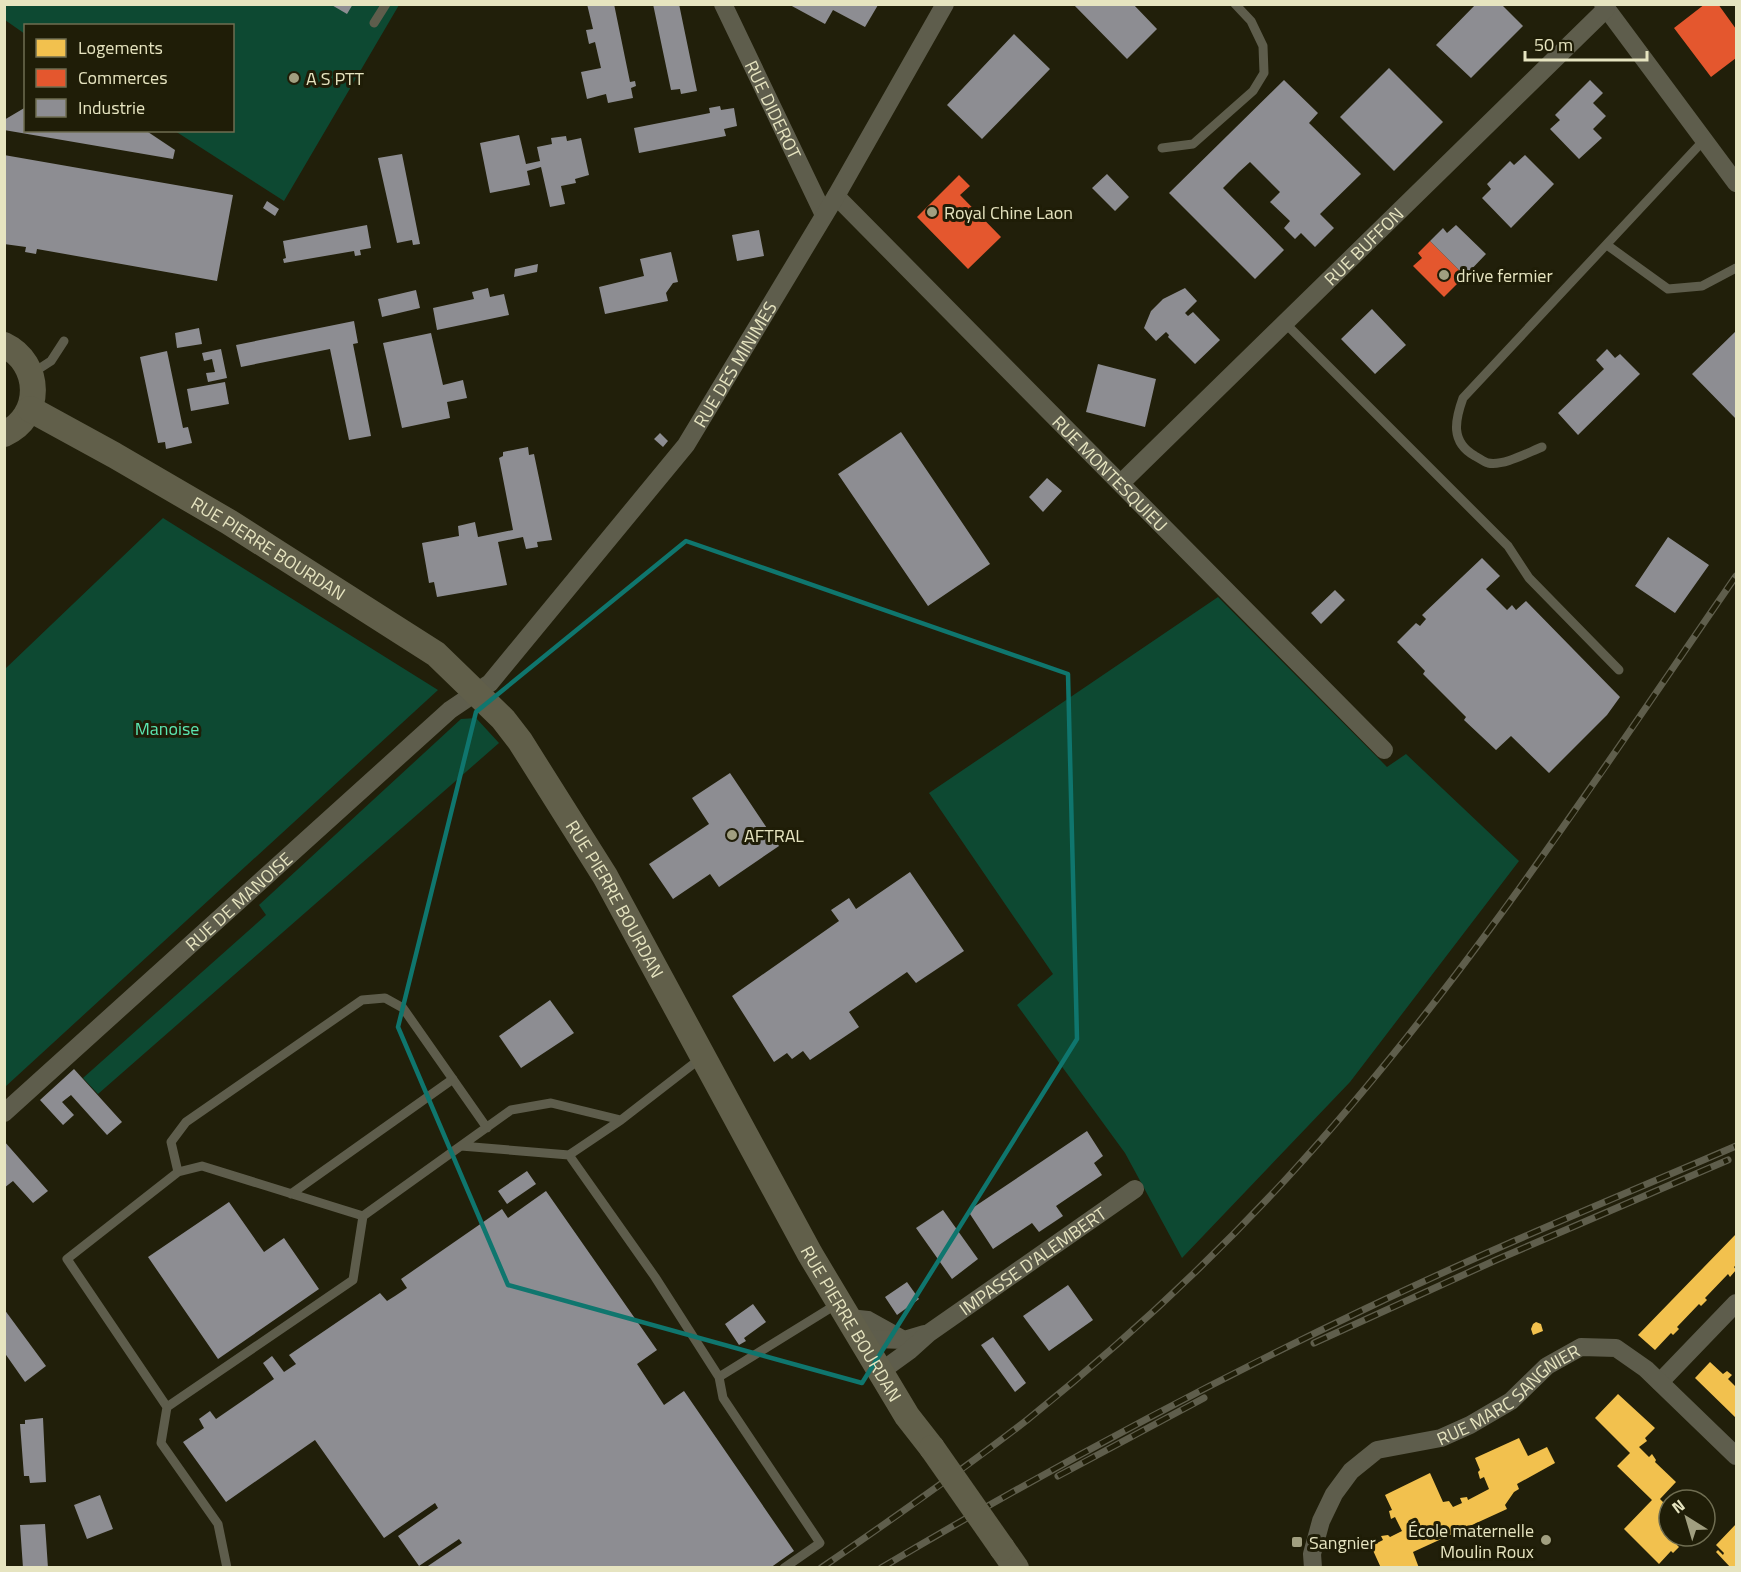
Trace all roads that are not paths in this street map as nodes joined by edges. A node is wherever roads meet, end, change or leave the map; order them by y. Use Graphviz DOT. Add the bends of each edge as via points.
graph roads {
  1 [pos="386,4"];
  2 [pos="723,4"];
  3 [pos="945,4"];
  4 [pos="1235,4"];
  5 [pos="1607,6"];
  6 [pos="374,23"];
  7 [pos="1704,140"];
  8 [pos="1162,148"];
  9 [pos="1737,183"];
  10 [pos="836,196"];
  11 [pos="824,215"];
  12 [pos="1607,245"];
  13 [pos="1737,268"];
  14 [pos="1285,323"];
  15 [pos="64,341"];
  16 [pos="4,345"];
  17 [pos="31,374"];
  18 [pos="30,409"];
  19 [pos="4,434"];
  20 [pos="1542,447"];
  21 [pos="1121,483"];
  22 [pos="1619,670"];
  23 [pos="476,692"];
  24 [pos="1384,750"];
  25 [pos="702,1056"];
  26 [pos="453,1079"];
  27 [pos="4,1113"];
  28 [pos="621,1120"];
  29 [pos="487,1128"];
  30 [pos="461,1146"];
  31 [pos="569,1155"];
  32 [pos="178,1172"];
  33 [pos="1135,1189"];
  34 [pos="291,1194"];
  35 [pos="363,1216"];
  36 [pos="1737,1303"];
  37 [pos="844,1310"];
  38 [pos="928,1333"];
  39 [pos="904,1340"];
  40 [pos="864,1345"];
  41 [pos="880,1372"];
  42 [pos="719,1377"];
  43 [pos="1660,1382"];
  44 [pos="167,1407"];
  45 [pos="1737,1456"];
  46 [pos="1009,1558"];
  47 [pos="227,1568"];
  48 [pos="784,1568"];
  49 [pos="1313,1568"];
  1 -- 6 [label="lane"];
  2 -- 11 [label="street, RUE DIDEROT"];
  3 -- 10 [label="street, RUE DES MINIMES"];
  4 -- 8 [label="lane" via="1251,21 1263,46 1264,73 1253,91 1193,144"];
  5 -- 7 [label="street"];
  5 -- 14 [label="street, RUE BUFFON"];
  7 -- 9 [label="street"];
  7 -- 12 [label="lane"];
  10 -- 11 [label="street, RUE DES MINIMES"];
  10 -- 21 [label="street, RUE MONTESQUIEU"];
  11 -- 23 [label="street, RUE DES MINIMES" via="686,444 490,683"];
  12 -- 13 [label="lane" via="1668,289 1702,286"];
  12 -- 20 [label="lane" via="1463,398 1456,419 1457,435 1467,452 1487,463 1512,460"];
  14 -- 21 [label="street, RUE BUFFON"];
  14 -- 22 [label="lane" via="1508,546 1529,578"];
  15 -- 17 [label="lane" via="51,362"];
  16 -- 17 [label="street" via="18,353"];
  17 -- 18 [label="street" via="34,391"];
  18 -- 19 [label="street" via="23,421"];
  18 -- 23 [label="street, RUE PIERRE BOURDAN" via="229,522 436,654"];
  21 -- 24 [label="street, RUE MONTESQUIEU"];
  23 -- 25 [label="street, RUE PIERRE BOURDAN" via="520,741 605,876"];
  23 -- 27 [label="street, RUE DE MANOISE" via="450,710"];
  25 -- 28 [label="lane"];
  25 -- 37 [label="street, RUE PIERRE BOURDAN"];
  26 -- 29 [label="lane"];
  26 -- 32 [label="lane" via="403,1008 385,998 362,1000 186,1122 171,1142"];
  26 -- 34 [label="lane"];
  28 -- 29 [label="lane" via="551,1102 511,1110"];
  28 -- 31 [label="lane"];
  29 -- 30 [label="lane"];
  30 -- 31 [label="lane"];
  30 -- 35 [label="lane"];
  31 -- 42 [label="lane"];
  32 -- 34 [label="lane" via="202,1166"];
  32 -- 44 [label="lane" via="66,1258"];
  33 -- 38 [label="street, IMPASSE D'ALEMBERT"];
  34 -- 35 [label="lane"];
  35 -- 44 [label="lane" via="353,1280"];
  36 -- 43 [label="street"];
  37 -- 39 [label="street"];
  37 -- 40 [label="street, RUE PIERRE BOURDAN"];
  37 -- 42 [label="lane"];
  38 -- 39 [label="street, IMPASSE D'ALEMBERT"];
  38 -- 41 [label="street, IMPASSE D'ALEMBERT"];
  39 -- 40 [label="street, IMPASSE D'ALEMBERT" via="875,1339"];
  40 -- 41 [label="street, RUE PIERRE BOURDAN"];
  41 -- 46 [label="street, RUE PIERRE BOURDAN, bridge"];
  42 -- 48 [label="lane" via="723,1398 820,1543"];
  43 -- 45 [label="street, RUE MARC SANGNIER"];
  43 -- 49 [label="street, RUE MARC SANGNIER" via="1616,1348 1581,1347 1547,1366 1511,1401 1470,1425 1441,1437 1377,1450 1351,1471 1334,1494 1321,1521 1312,1554"];
  44 -- 47 [label="lane" via="161,1443 218,1524"];
}
